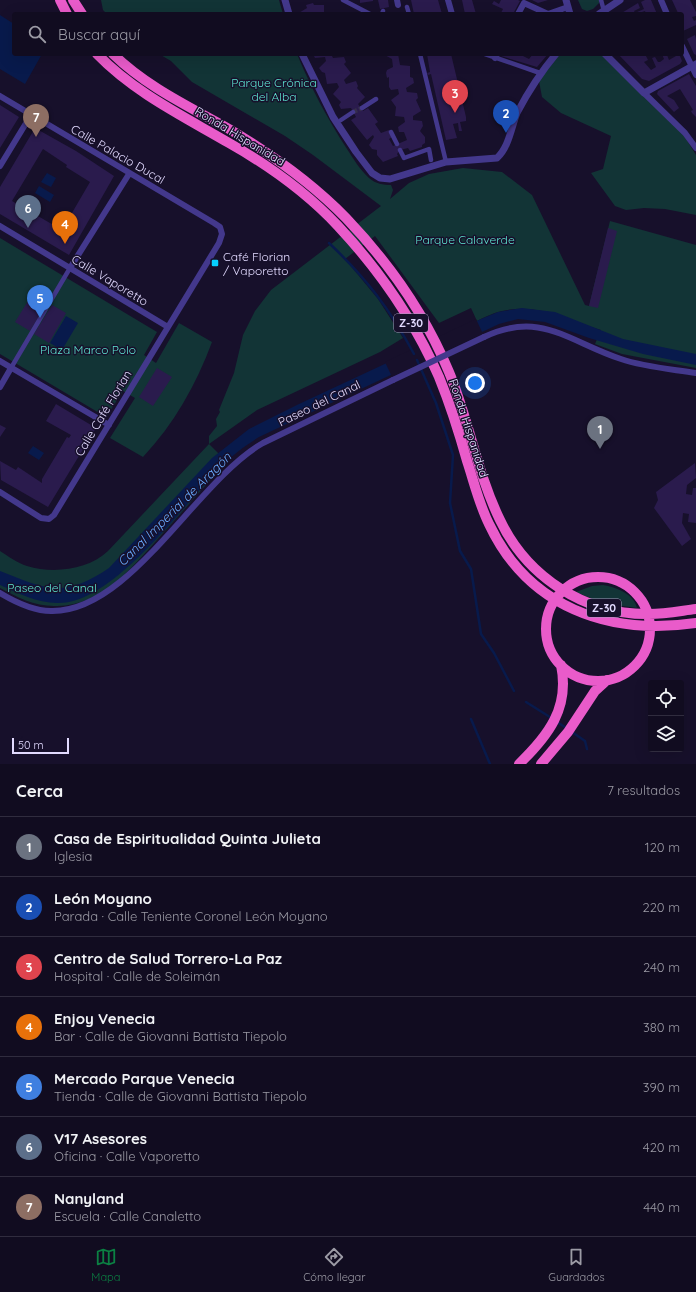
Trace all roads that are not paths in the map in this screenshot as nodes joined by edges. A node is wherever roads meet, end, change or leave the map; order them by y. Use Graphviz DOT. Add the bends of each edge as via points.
graph roads {
  1 [pos="60,0"];
  2 [pos="74,0"];
  3 [pos="285,0"];
  4 [pos="343,0"];
  5 [pos="448,0"];
  6 [pos="601,0"];
  7 [pos="620,0"];
  8 [pos="661,0"];
  9 [pos="407,7"];
  10 [pos="568,7"];
  11 [pos="66,12"];
  12 [pos="81,12"];
  13 [pos="288,12"];
  14 [pos="366,12"];
  15 [pos="408,12"];
  16 [pos="451,12"];
  17 [pos="519,12"];
  18 [pos="544,12"];
  19 [pos="554,12"];
  20 [pos="602,12"];
  21 [pos="666,12"];
  22 [pos="684,49"];
  23 [pos="99,56"];
  24 [pos="115,56"];
  25 [pos="303,56"];
  26 [pos="420,56"];
  27 [pos="496,56"];
  28 [pos="554,56"];
  29 [pos="607,56"];
  30 [pos="694,66"];
  31 [pos="540,73"];
  32 [pos="696,75"];
  33 [pos="644,93"];
  34 [pos="0,96"];
  35 [pos="376,99"];
  36 [pos="362,108"];
  37 [pos="354,112"];
  38 [pos="31,115"];
  39 [pos="341,120"];
  40 [pos="391,132"];
  41 [pos="397,144"];
  42 [pos="696,148"];
  43 [pos="400,150"];
  44 [pos="431,160"];
  45 [pos="446,162"];
  46 [pos="0,166"];
  47 [pos="129,174"];
  48 [pos="0,226"];
  49 [pos="222,232"];
  50 [pos="70,268"];
  51 [pos="168,327"];
  52 [pos="0,361"];
  53 [pos="11,368"];
  54 [pos="696,373"];
  55 [pos="0,387"];
  56 [pos="109,425"];
  57 [pos="0,492"];
  58 [pos="563,590"];
  59 [pos="0,593"];
  60 [pos="555,599"];
  61 [pos="696,609"];
  62 [pos="648,614"];
  63 [pos="696,624"];
  64 [pos="651,627"];
  65 [pos="561,665"];
  66 [pos="607,680"];
  67 [pos="519,764"];
  68 [pos="541,764"];
  1 -- 11 [label="highway"];
  2 -- 12 [label="highway"];
  3 -- 13 [label="street"];
  4 -- 14 [label="street"];
  5 -- 16 [label="street"];
  6 -- 20 [label="street"];
  7 -- 20 [label="street"];
  8 -- 21 [label="street"];
  9 -- 15 [label="street"];
  10 -- 19 [label="street"];
  17 -- 18 [label="street" via="524,3"];
  22 -- 30 [label="street"];
  23 -- 60 [label="highway, Ronda Hispanidad / Z-30" via="113,71 151,98 228,142 282,177 336,224 368,260 393,292 427,351 452,409 477,492 497,540 518,570 540,590"];
  24 -- 58 [label="highway, Ronda Hispanidad / Z-30" via="160,91 230,130 288,168 341,213 376,252 402,285 439,350 450,374 487,487 514,546 547,581"];
  25 -- 45 [label="street" via="333,117 372,173 380,178 390,179"];
  26 -- 45 [label="street"];
  27 -- 31 [label="street"];
  28 -- 31 [label="street"];
  29 -- 33 [label="street"];
  30 -- 32 [label="street"];
  30 -- 33 [label="street"];
  31 -- 45 [label="street" via="517,114 504,149 497,158"];
  33 -- 42 [label="street" via="685,133"];
  34 -- 38 [label="street, Calle Palacio Ducal"];
  35 -- 36 [label="street"];
  37 -- 39 [label="street"];
  38 -- 46 [label="street"];
  38 -- 47 [label="street, Calle Palacio Ducal"];
  40 -- 41 [label="street"];
  43 -- 44 [label="street" via="404,158 429,149"];
  47 -- 49 [label="street, Calle Palacio Ducal" via="214,223"];
  47 -- 50 [label="street"];
  48 -- 50 [label="street, Calle Vaporetto"];
  49 -- 51 [label="street, Calle Café Florian" via="219,243"];
  50 -- 51 [label="street, Calle Vaporetto"];
  50 -- 53 [label="street"];
  51 -- 56 [label="street, Calle Café Florian"];
  52 -- 53 [label="street"];
  53 -- 55 [label="street"];
  53 -- 56 [label="street"];
  54 -- 59 [label="street, Paseo del Canal, bridge" via="622,359 559,333 534,326 509,327 393,380 263,443 244,455 210,488 140,565 107,593 94,600 75,608 51,611 34,609"];
  56 -- 57 [label="street, Calle Café Florian" via="54,516 46,519"];
  58 -- 60 [label="highway"];
  58 -- 62 [label="highway, Ronda Hispanidad / Z-30" via="603,608"];
  58 -- 62 [label="highway" via="590,577 611,578 631,588 638,595"];
  60 -- 64 [label="highway, Ronda Hispanidad / Z-30" via="569,608 600,620"];
  60 -- 65 [label="highway" via="546,628 550,648"];
  61 -- 62 [label="highway, Ronda Hispanidad / Z-30"];
  62 -- 64 [label="highway"];
  63 -- 64 [label="highway, Ronda Hispanidad / Z-30"];
  64 -- 66 [label="highway" via="646,649 637,664 623,675"];
  65 -- 66 [label="highway" via="577,677"];
  65 -- 67 [label="highway" via="564,692 559,712 542,739"];
  66 -- 68 [label="highway"];
}
